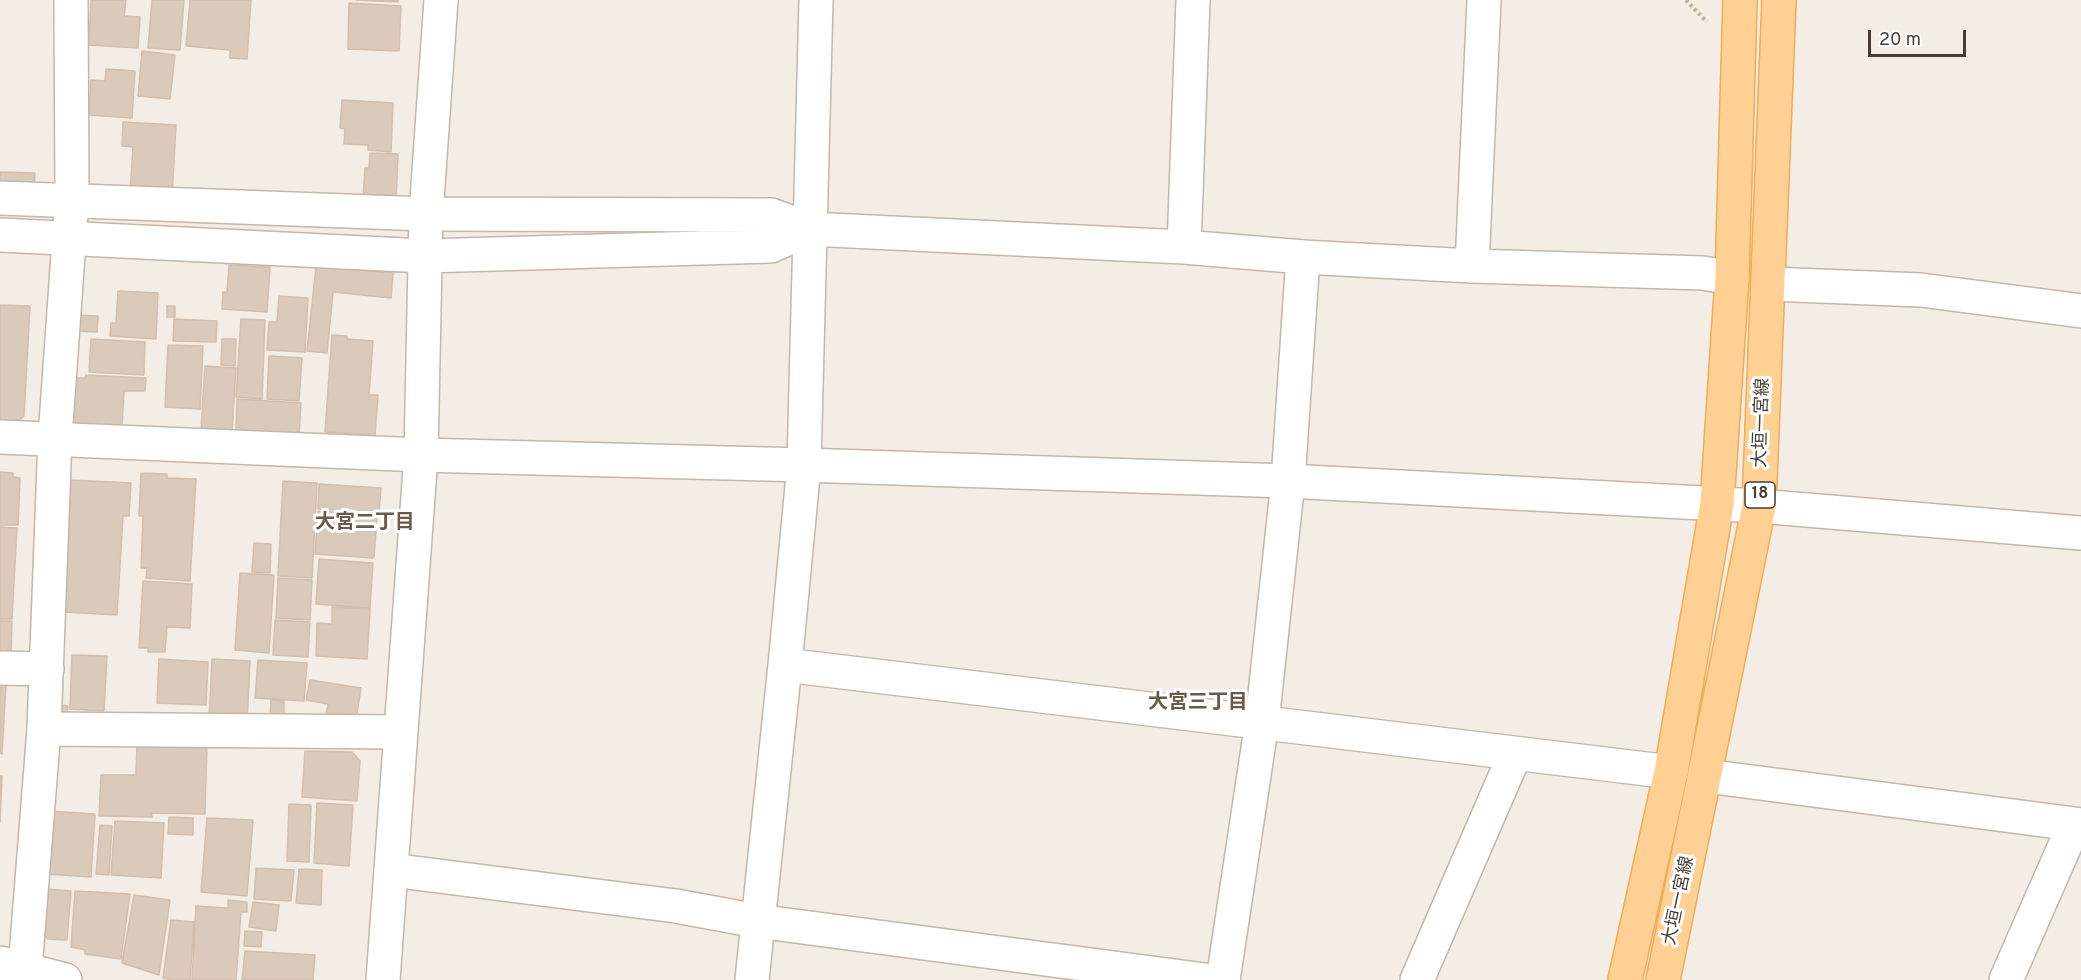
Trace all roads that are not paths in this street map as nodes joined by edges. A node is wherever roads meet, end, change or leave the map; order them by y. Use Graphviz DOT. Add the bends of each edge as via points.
graph roads {
  1 [pos="71,0"];
  2 [pos="441,0"];
  3 [pos="816,0"];
  4 [pos="1193,0"];
  5 [pos="1484,0"];
  6 [pos="1740,0"];
  7 [pos="1779,0"];
  8 [pos="0,198"];
  9 [pos="72,200"];
  10 [pos="426,214"];
  11 [pos="809,229"];
  12 [pos="0,235"];
  13 [pos="69,237"];
  14 [pos="1184,248"];
  15 [pos="425,256"];
  16 [pos="1303,257"];
  17 [pos="1472,266"];
  18 [pos="1732,278"];
  19 [pos="1769,284"];
  20 [pos="2081,311"];
  21 [pos="0,437"];
  22 [pos="55,438"];
  23 [pos="421,455"];
  24 [pos="804,465"];
  25 [pos="1288,482"];
  26 [pos="1717,504"];
  27 [pos="1760,506"];
  28 [pos="2081,533"];
  29 [pos="785,665"];
  30 [pos="0,668"];
  31 [pos="47,669"];
  32 [pos="1262,722"];
  33 [pos="44,729"];
  34 [pos="400,732"];
  35 [pos="1515,754"];
  36 [pos="1671,772"];
  37 [pos="1706,776"];
  38 [pos="2078,825"];
  39 [pos="391,870"];
  40 [pos="757,921"];
  41 [pos="17,971"];
  42 [pos="65,980"];
  43 [pos="383,980"];
  44 [pos="752,980"];
  45 [pos="1205,980"];
  46 [pos="1223,980"];
  47 [pos="1417,980"];
  48 [pos="1625,980"];
  49 [pos="1664,980"];
  50 [pos="2006,980"];
  1 -- 9 [label="street"];
  2 -- 10 [label="street"];
  3 -- 11 [label="street"];
  4 -- 14 [label="street"];
  5 -- 17 [label="street"];
  6 -- 18 [label="main road, 大垣一宮線 / 18"];
  7 -- 19 [label="main road, 大垣一宮線 / 18"];
  8 -- 9 [label="street"];
  9 -- 10 [label="street"];
  9 -- 13 [label="street"];
  10 -- 11 [label="street" via="771,215"];
  10 -- 15 [label="street"];
  11 -- 14 [label="street"];
  11 -- 15 [label="street" via="771,246"];
  11 -- 24 [label="street"];
  12 -- 13 [label="street"];
  13 -- 15 [label="street"];
  13 -- 22 [label="street"];
  14 -- 16 [label="street"];
  15 -- 23 [label="street"];
  16 -- 17 [label="street"];
  16 -- 25 [label="street"];
  17 -- 18 [label="street" via="1703,273"];
  18 -- 26 [label="main road, 大垣一宮線 / 18"];
  19 -- 20 [label="street" via="1921,290"];
  19 -- 27 [label="main road, 大垣一宮線 / 18"];
  21 -- 22 [label="street"];
  22 -- 23 [label="street"];
  22 -- 31 [label="street"];
  23 -- 24 [label="street"];
  23 -- 34 [label="street"];
  24 -- 25 [label="street"];
  24 -- 29 [label="street"];
  25 -- 26 [label="street"];
  25 -- 32 [label="street"];
  26 -- 27 [label="street"];
  26 -- 36 [label="main road, 大垣一宮線 / 18"];
  27 -- 28 [label="street"];
  27 -- 37 [label="main road, 大垣一宮線 / 18"];
  29 -- 32 [label="street"];
  29 -- 40 [label="street"];
  30 -- 31 [label="street"];
  31 -- 33 [label="street"];
  32 -- 35 [label="street"];
  32 -- 46 [label="street"];
  33 -- 34 [label="street"];
  33 -- 41 [label="street"];
  34 -- 39 [label="street"];
  35 -- 36 [label="street"];
  35 -- 47 [label="street"];
  36 -- 48 [label="main road, 大垣一宮線 / 18"];
  37 -- 38 [label="street"];
  37 -- 49 [label="main road, 大垣一宮線 / 18"];
  38 -- 50 [label="street"];
  39 -- 40 [label="street" via="676,906"];
  39 -- 43 [label="street"];
  40 -- 44 [label="street"];
  40 -- 45 [label="street"];
  41 -- 42 [label="street"];
}
